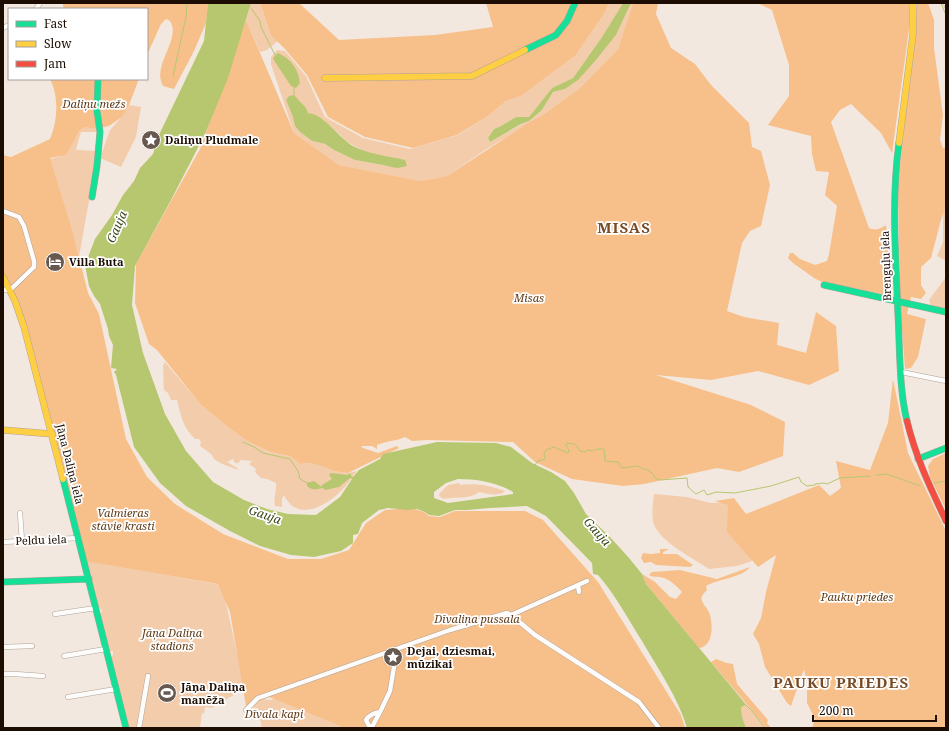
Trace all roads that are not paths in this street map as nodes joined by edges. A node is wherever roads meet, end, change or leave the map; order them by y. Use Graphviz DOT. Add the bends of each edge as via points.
graph roads {
  1 [pos="575,3"];
  2 [pos="914,3"];
  3 [pos="325,78"];
  4 [pos="98,80"];
  5 [pos="92,197"];
  6 [pos="3,211"];
  7 [pos="3,277"];
  8 [pos="824,285"];
  9 [pos="6,290"];
  10 [pos="897,300"];
  11 [pos="946,312"];
  12 [pos="901,372"];
  13 [pos="946,381"];
  14 [pos="3,430"];
  15 [pos="52,434"];
  16 [pos="946,448"];
  17 [pos="918,459"];
  18 [pos="20,513"];
  19 [pos="946,521"];
  20 [pos="78,538"];
  21 [pos="22,540"];
  22 [pos="3,542"];
  23 [pos="89,579"];
  24 [pos="587,580"];
  25 [pos="3,582"];
  26 [pos="578,585"];
  27 [pos="579,592"];
  28 [pos="96,608"];
  29 [pos="55,614"];
  30 [pos="511,615"];
  31 [pos="32,646"];
  32 [pos="3,647"];
  33 [pos="397,649"];
  34 [pos="106,650"];
  35 [pos="390,651"];
  36 [pos="64,656"];
  37 [pos="395,664"];
  38 [pos="3,674"];
  39 [pos="43,676"];
  40 [pos="148,676"];
  41 [pos="116,689"];
  42 [pos="68,697"];
  43 [pos="246,710"];
  44 [pos="380,712"];
  45 [pos="126,728"];
  46 [pos="139,728"];
  47 [pos="659,728"];
  1 -- 3 [label="street" via="567,21 556,35 472,76"];
  2 -- 10 [label="street, Brenguļu iela" via="913,34 895,171"];
  4 -- 5 [label="street" via="97,111 100,132"];
  6 -- 9 [label="street" via="19,217 34,261 34,267"];
  7 -- 9 [label="street, Jāņa Daliņa iela"];
  8 -- 10 [label="street"];
  9 -- 15 [label="street, Jāņa Daliņa iela" via="16,301"];
  10 -- 11 [label="street"];
  10 -- 12 [label="street, Brenguļu iela"];
  12 -- 13 [label="street"];
  12 -- 17 [label="street, Brenguļu iela" via="906,416"];
  14 -- 15 [label="street"];
  15 -- 20 [label="street, Jāņa Daliņa iela"];
  16 -- 17 [label="street"];
  17 -- 19 [label="street, Brenguļu iela"];
  18 -- 21 [label="street"];
  20 -- 21 [label="street, Peldu iela"];
  20 -- 23 [label="street, Jāņa Daliņa iela"];
  21 -- 22 [label="street, Peldu iela"];
  23 -- 25 [label="street"];
  23 -- 28 [label="street, Jāņa Daliņa iela"];
  24 -- 26 [label="street"];
  26 -- 27 [label="street"];
  26 -- 30 [label="street"];
  28 -- 29 [label="street"];
  28 -- 34 [label="street, Jāņa Daliņa iela"];
  30 -- 33 [label="street" via="507,613 462,626"];
  30 -- 47 [label="street" via="534,635 639,702"];
  31 -- 32 [label="street"];
  33 -- 35 [label="street"];
  33 -- 37 [label="street"];
  34 -- 36 [label="street"];
  34 -- 41 [label="street, Jāņa Daliņa iela"];
  35 -- 37 [label="street"];
  35 -- 43 [label="street" via="258,698"];
  37 -- 44 [label="street" via="390,691"];
  38 -- 39 [label="street"];
  40 -- 46 [label="street"];
  41 -- 42 [label="street"];
  41 -- 45 [label="street, Jāņa Daliņa iela"];
}
